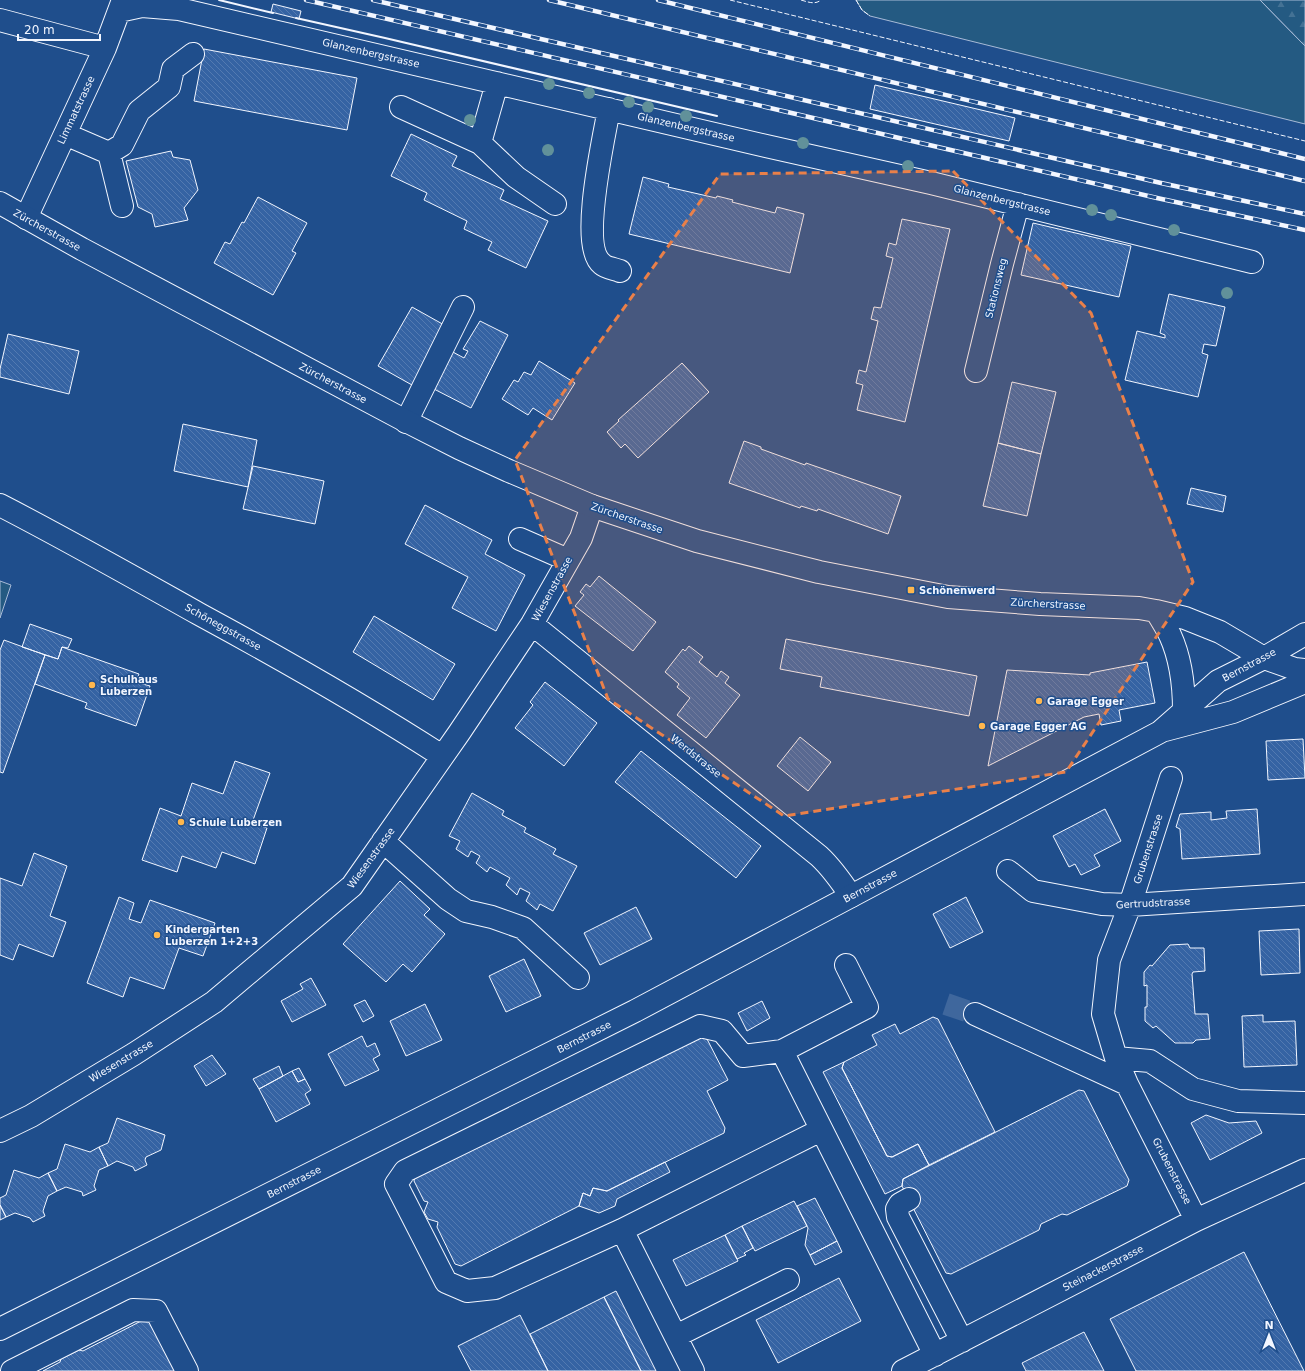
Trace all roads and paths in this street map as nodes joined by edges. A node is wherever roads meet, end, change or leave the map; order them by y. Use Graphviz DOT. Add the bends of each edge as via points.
graph roads {
  1 [pos="121,6"];
  2 [pos="0,20"];
  3 [pos="105,48"];
  4 [pos="193,54"];
  5 [pos="497,83"];
  6 [pos="401,107"];
  7 [pos="608,109"];
  8 [pos="65,134"];
  9 [pos="480,143"];
  10 [pos="109,153"];
  11 [pos="0,204"];
  12 [pos="555,204"];
  13 [pos="1018,204"];
  14 [pos="122,206"];
  15 [pos="26,218"];
  16 [pos="1252,262"];
  17 [pos="620,271"];
  18 [pos="463,308"];
  19 [pos="976,371"];
  20 [pos="406,422"];
  21 [pos="0,505"];
  22 [pos="592,506"];
  23 [pos="520,539"];
  24 [pos="568,560"];
  25 [pos="1156,611"];
  26 [pos="532,624"];
  27 [pos="1305,634"];
  28 [pos="1264,658"];
  29 [pos="1305,670"];
  30 [pos="1305,682"];
  31 [pos="1184,711"];
  32 [pos="1160,732"];
  33 [pos="442,756"];
  34 [pos="1171,778"];
  35 [pos="383,842"];
  36 [pos="1008,871"];
  37 [pos="1305,894"];
  38 [pos="851,896"];
  39 [pos="1130,905"];
  40 [pos="846,965"];
  41 [pos="578,978"];
  42 [pos="975,1014"];
  43 [pos="782,1051"];
  44 [pos="1116,1058"];
  45 [pos="1128,1084"];
  46 [pos="1305,1102"];
  47 [pos="821,1130"];
  48 [pos="0,1131"];
  49 [pos="1305,1170"];
  50 [pos="909,1199"];
  51 [pos="1196,1220"];
  52 [pos="622,1230"];
  53 [pos="788,1280"];
  54 [pos="0,1329"];
  55 [pos="676,1336"];
  56 [pos="962,1341"];
  57 [pos="935,1355"];
  58 [pos="12,1371"];
  59 [pos="187,1371"];
  60 [pos="693,1371"];
  61 [pos="903,1371"];
  1 -- 3 [label="street, Limmatstrasse"];
  1 -- 5 [label="street, Glanzenbergstrasse" via="179,9"];
  2 -- 3 [label="street"];
  3 -- 8 [label="street, Limmatstrasse"];
  4 -- 10 [label="street" via="173,69 169,87 139,111 122,145"];
  5 -- 7 [label="street, Glanzenbergstrasse"];
  5 -- 9 [label="street"];
  6 -- 9 [label="street"];
  7 -- 13 [label="street, Glanzenbergstrasse"];
  7 -- 17 [label="street" via="594,194 592,233 596,254 602,264"];
  8 -- 10 [label="street"];
  8 -- 15 [label="street, Limmatstrasse"];
  9 -- 12 [label="street" via="516,177"];
  10 -- 14 [label="street"];
  11 -- 15 [label="street, Zürcherstrasse"];
  13 -- 16 [label="street, Glanzenbergstrasse"];
  13 -- 19 [label="street, Stationsweg"];
  15 -- 20 [label="street, Zürcherstrasse"];
  18 -- 20 [label="street"];
  20 -- 22 [label="street, Zürcherstrasse" via="509,471"];
  21 -- 33 [label="street, Schöneggstrasse" via="273,655"];
  22 -- 24 [label="street, Wiesenstrasse" via="580,538"];
  22 -- 25 [label="street, Zürcherstrasse" via="697,541 819,572 941,596"];
  23 -- 24 [label="street"];
  24 -- 26 [label="street, Wiesenstrasse"];
  25 -- 28 [label="street, Zürcherstrasse" via="1185,618 1220,632"];
  25 -- 31 [label="street" via="1170,635 1181,667"];
  26 -- 33 [label="street, Wiesenstrasse"];
  26 -- 38 [label="street, Werdstrasse" via="819,856 830,866"];
  27 -- 28 [label="street, Bernstrasse"];
  28 -- 29 [label="street, Zürcherstrasse"];
  28 -- 31 [label="street, Bernstrasse" via="1218,682"];
  30 -- 32 [label="street, Bernstrasse" via="1233,712"];
  31 -- 32 [label="street, Bernstrasse"];
  32 -- 38 [label="street, Bernstrasse"];
  33 -- 35 [label="street, Wiesenstrasse"];
  34 -- 39 [label="street, Grubenstrasse"];
  35 -- 41 [label="street" via="448,899 466,911 523,928"];
  35 -- 48 [label="street, Wiesenstrasse" via="352,886 214,1002 31,1116"];
  36 -- 39 [label="street, Gertrudstrasse" via="1033,891 1102,904"];
  37 -- 39 [label="street, Gertrudstrasse"];
  38 -- 54 [label="street, Bernstrasse" via="635,1012"];
  39 -- 44 [label="street, Grubenstrasse" via="1109,960 1103,1014"];
  40 -- 43 [label="street" via="867,1007"];
  42 -- 45 [label="street"];
  43 -- 47 [label="street"];
  43 -- 52 [label="street" via="743,1056 722,1031 700,1026 405,1171 396,1184 446,1282 467,1291 495,1288"];
  44 -- 45 [label="street, Grubenstrasse"];
  44 -- 46 [label="street" via="1150,1061 1193,1090 1238,1101"];
  45 -- 51 [label="street, Grubenstrasse"];
  47 -- 52 [label="street"];
  47 -- 57 [label="street"];
  49 -- 51 [label="street, Steinackerstrasse"];
  50 -- 56 [label="street" via="900,1204 897,1209 898,1217"];
  51 -- 56 [label="street, Steinackerstrasse"];
  52 -- 55 [label="street"];
  53 -- 55 [label="street"];
  55 -- 60 [label="street"];
  56 -- 57 [label="street, Steinackerstrasse"];
  57 -- 61 [label="street, Steinackerstrasse"];
  58 -- 59 [label="street" via="133,1310 156,1311"];
}
